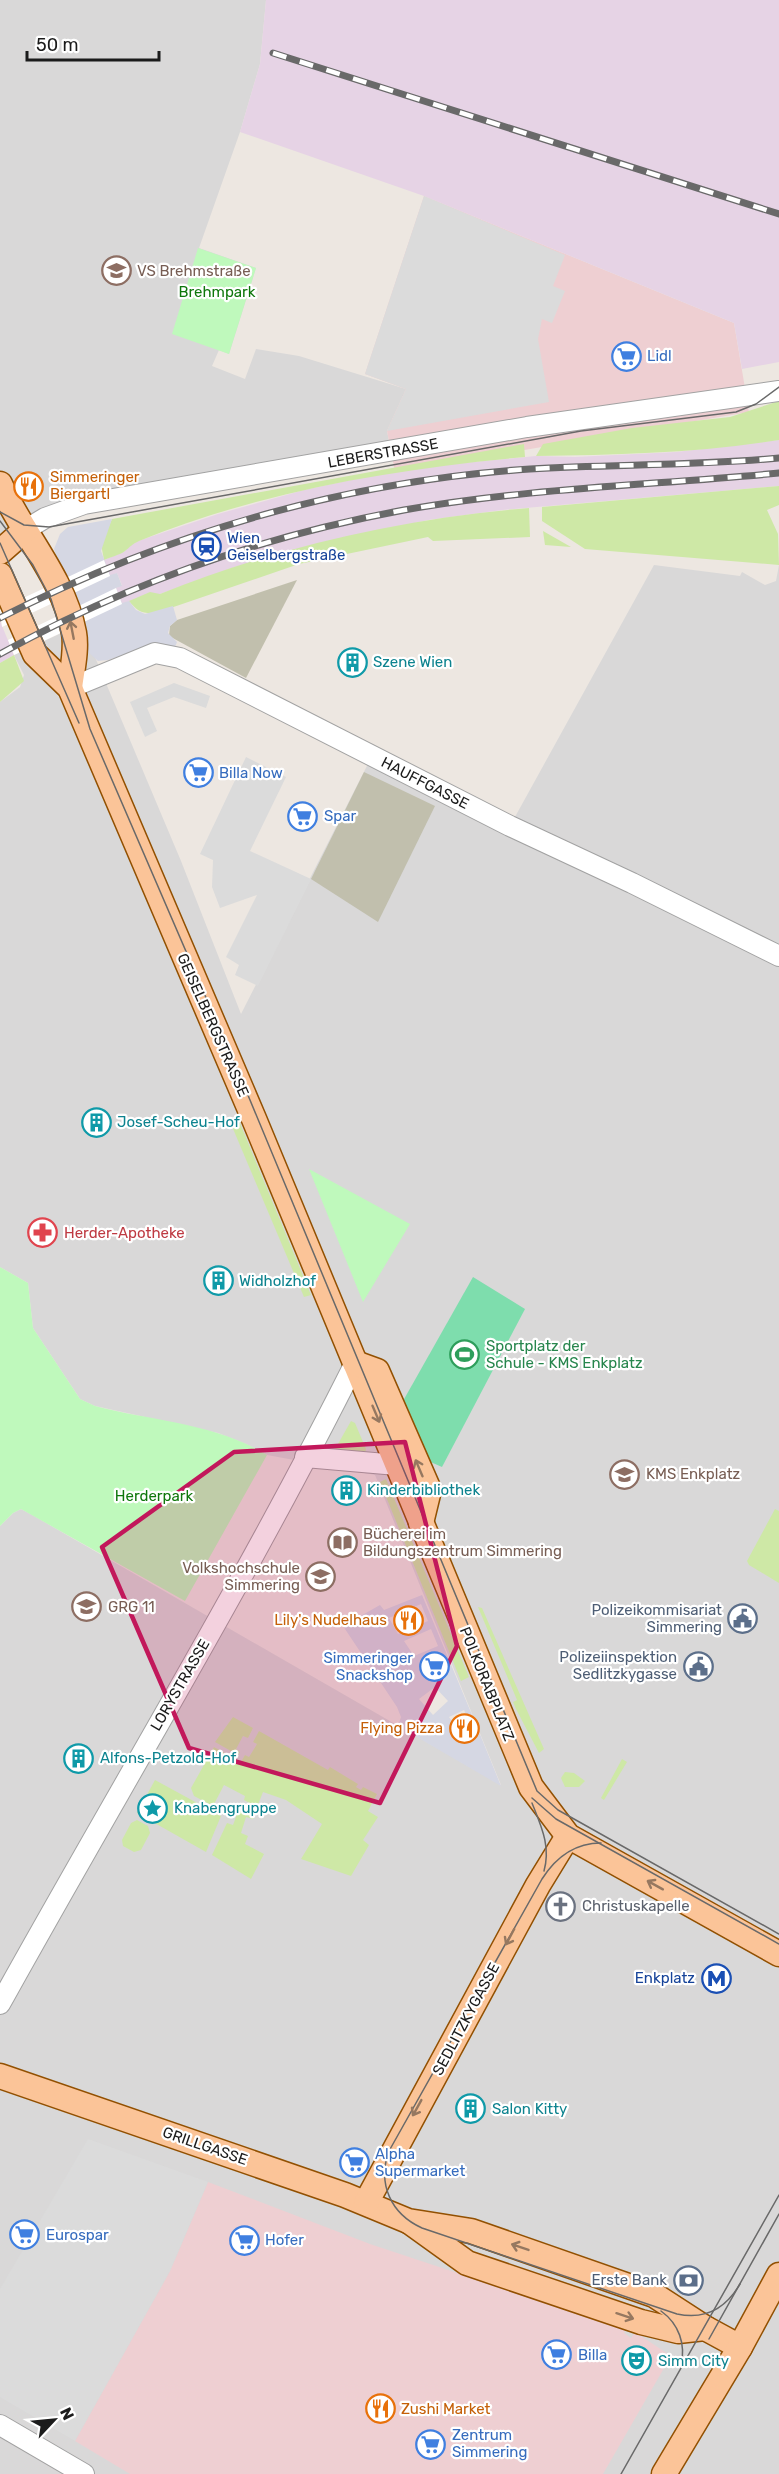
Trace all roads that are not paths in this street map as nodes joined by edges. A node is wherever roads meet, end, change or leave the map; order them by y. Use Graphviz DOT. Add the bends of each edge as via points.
graph roads {
  1 [pos="779,391"];
  2 [pos="0,484"];
  3 [pos="25,530"];
  4 [pos="0,552"];
  5 [pos="0,575"];
  6 [pos="69,688"];
  7 [pos="779,956"];
  8 [pos="355,1364"];
  9 [pos="305,1457"];
  10 [pos="397,1465"];
  11 [pos="421,1523"];
  12 [pos="568,1836"];
  13 [pos="779,1954"];
  14 [pos="0,2004"];
  15 [pos="0,2076"];
  16 [pos="366,2203"];
  17 [pos="779,2276"];
  18 [pos="740,2347"];
  19 [pos="0,2425"];
  20 [pos="84,2474"];
  21 [pos="664,2474"];
  1 -- 3 [label="street, LEBERSTRASSE" via="526,427 84,504"];
  2 -- 3 [label="main road, GEISELBERGSTRASSE"];
  3 -- 4 [label="main road, LEBERSTRASSE"];
  6 -- 3 [label="main road, GEISELBERGSTRASSE, one-way" via="74,634 70,619 56,583"];
  5 -- 6 [label="main road, GEISELBERGSTRASSE" via="35,654"];
  6 -- 7 [label="street, HAUFFGASSE" via="155,653 180,658 510,826"];
  6 -- 8 [label="main road, GEISELBERGSTRASSE"];
  8 -- 9 [label="street, LORYSTRASSE"];
  8 -- 10 [label="main road, GEISELBERGSTRASSE, one-way"];
  11 -- 8 [label="main road, one-way" via="429,1490 377,1371"];
  9 -- 10 [label="street"];
  9 -- 14 [label="street, LORYSTRASSE" via="271,1525"];
  10 -- 11 [label="main road, GEISELBERGSTRASSE"];
  11 -- 12 [label="main road, POLKORABPLATZ" via="528,1781"];
  13 -- 12 [label="main road, one-way"];
  12 -- 16 [label="main road, SEDLITZKYGASSE, one-way"];
  15 -- 16 [label="main road, GRILLGASSE"];
  16 -- 18 [label="main road, GRILLGASSE" via="408,2221 467,2263 641,2322 678,2331 705,2328"];
  17 -- 18 [label="main road"];
  18 -- 21 [label="main road"];
  19 -- 20 [label="street"];
}
